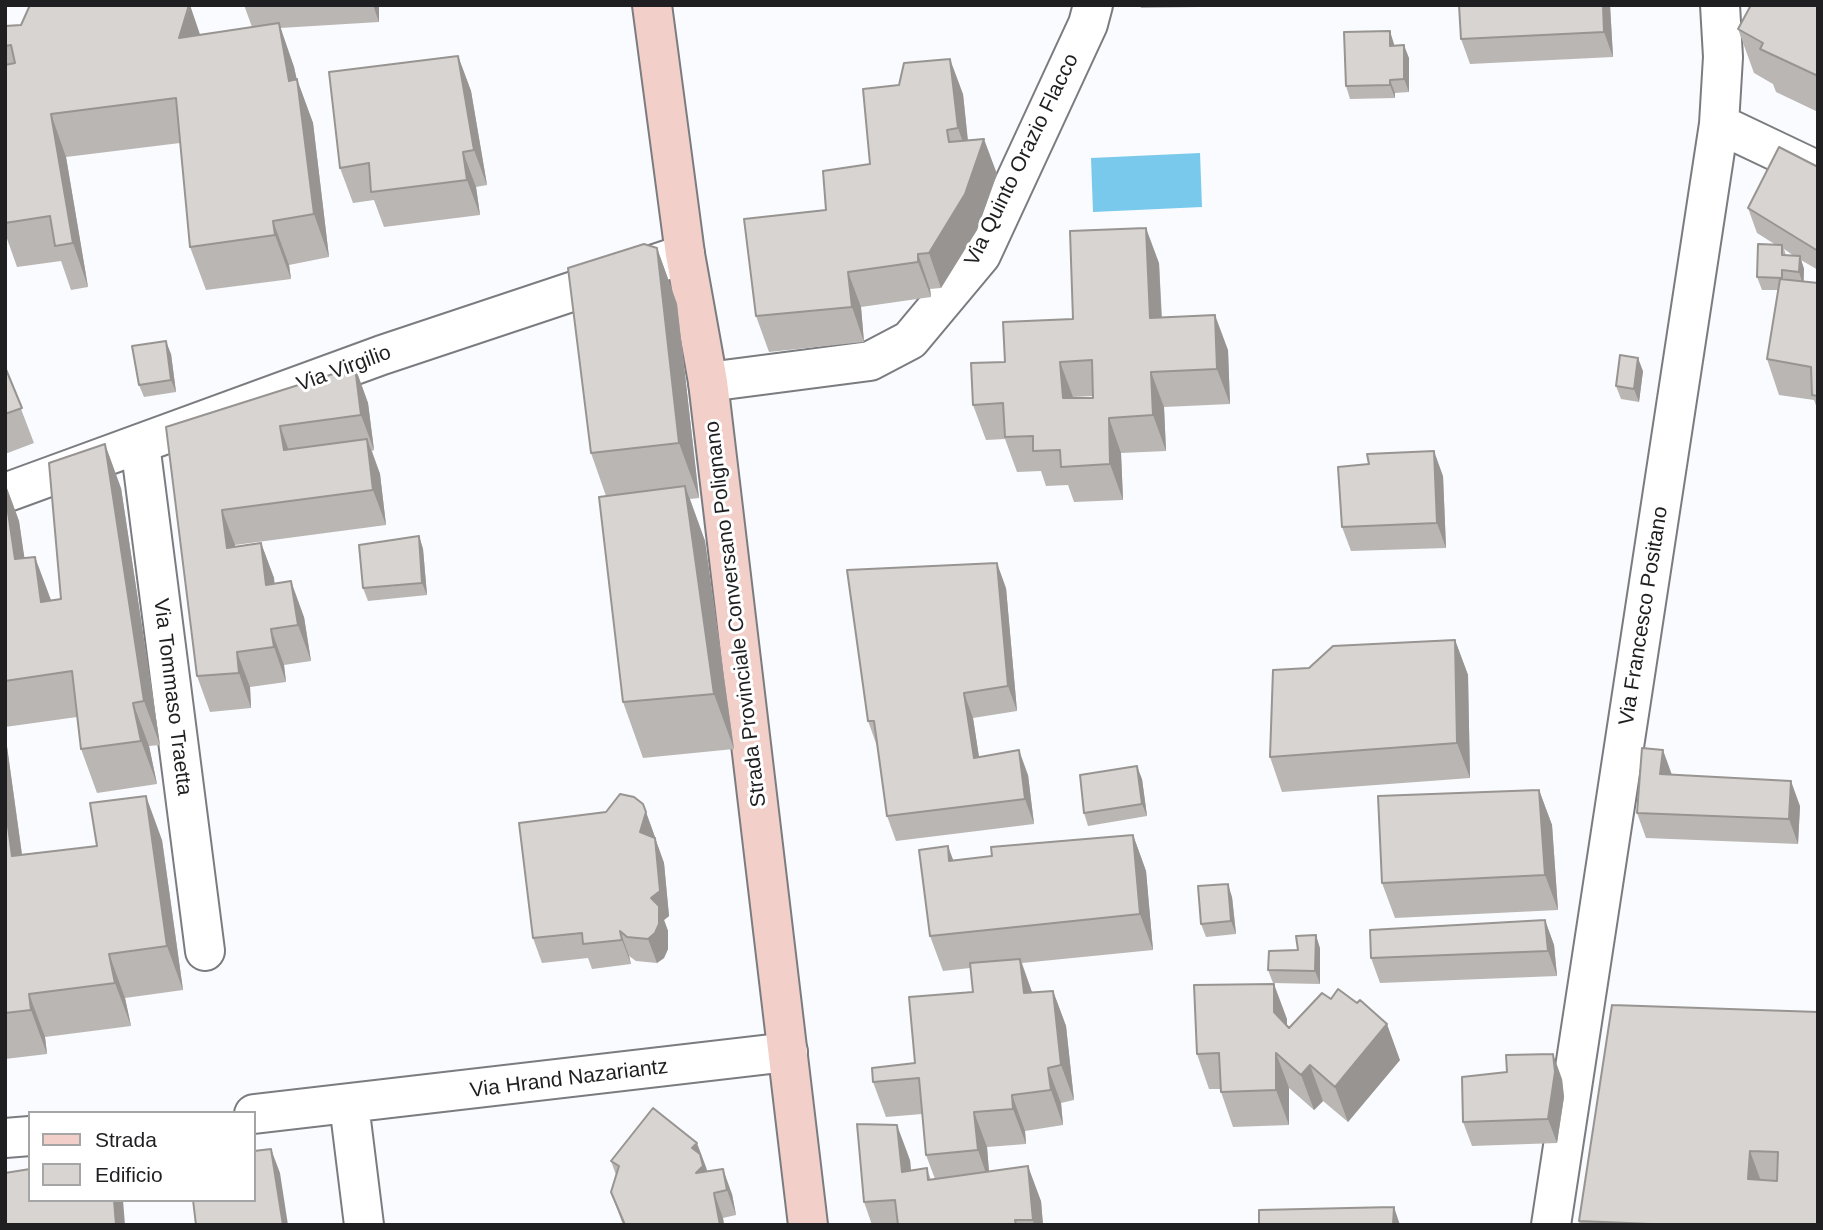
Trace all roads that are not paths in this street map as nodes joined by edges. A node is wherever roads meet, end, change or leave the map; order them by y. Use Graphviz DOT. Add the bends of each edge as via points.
graph roads {
  1 [pos="652,5"];
  2 [pos="1093,5"];
  3 [pos="1720,5"];
  4 [pos="1719,124"];
  5 [pos="1818,171"];
  6 [pos="685,254"];
  7 [pos="708,382"];
  8 [pos="140,444"];
  9 [pos="5,493"];
  10 [pos="205,951"];
  11 [pos="788,1052"];
  12 [pos="349,1104"];
  13 [pos="256,1114"];
  14 [pos="28,1136"];
  15 [pos="5,1138"];
  16 [pos="364,1225"];
  17 [pos="808,1225"];
  18 [pos="1551,1225"];
  1 -- 6 [label="main road, Strada Provinciale Conversano Polignano"];
  2 -- 7 [label="street, Via Quinto Orazio Flacco" via="981,256 910,340 870,361"];
  3 -- 4 [label="street, Via Francesco Positano"];
  4 -- 5 [label="street"];
  4 -- 18 [label="street, Via Francesco Positano"];
  6 -- 7 [label="main road, Strada Provinciale Conversano Polignano"];
  6 -- 8 [label="street, Via Virgilio" via="382,355"];
  7 -- 11 [label="main road, Strada Provinciale Conversano Polignano"];
  8 -- 9 [label="street, Via Virgilio"];
  8 -- 10 [label="street, Via Tommaso Traetta"];
  11 -- 12 [label="street, Via Hrand Nazariantz"];
  11 -- 17 [label="main road, Strada Provinciale Conversano Polignano"];
  12 -- 13 [label="street, Via Hrand Nazariantz"];
  12 -- 16 [label="street"];
  14 -- 15 [label="street"];
}
